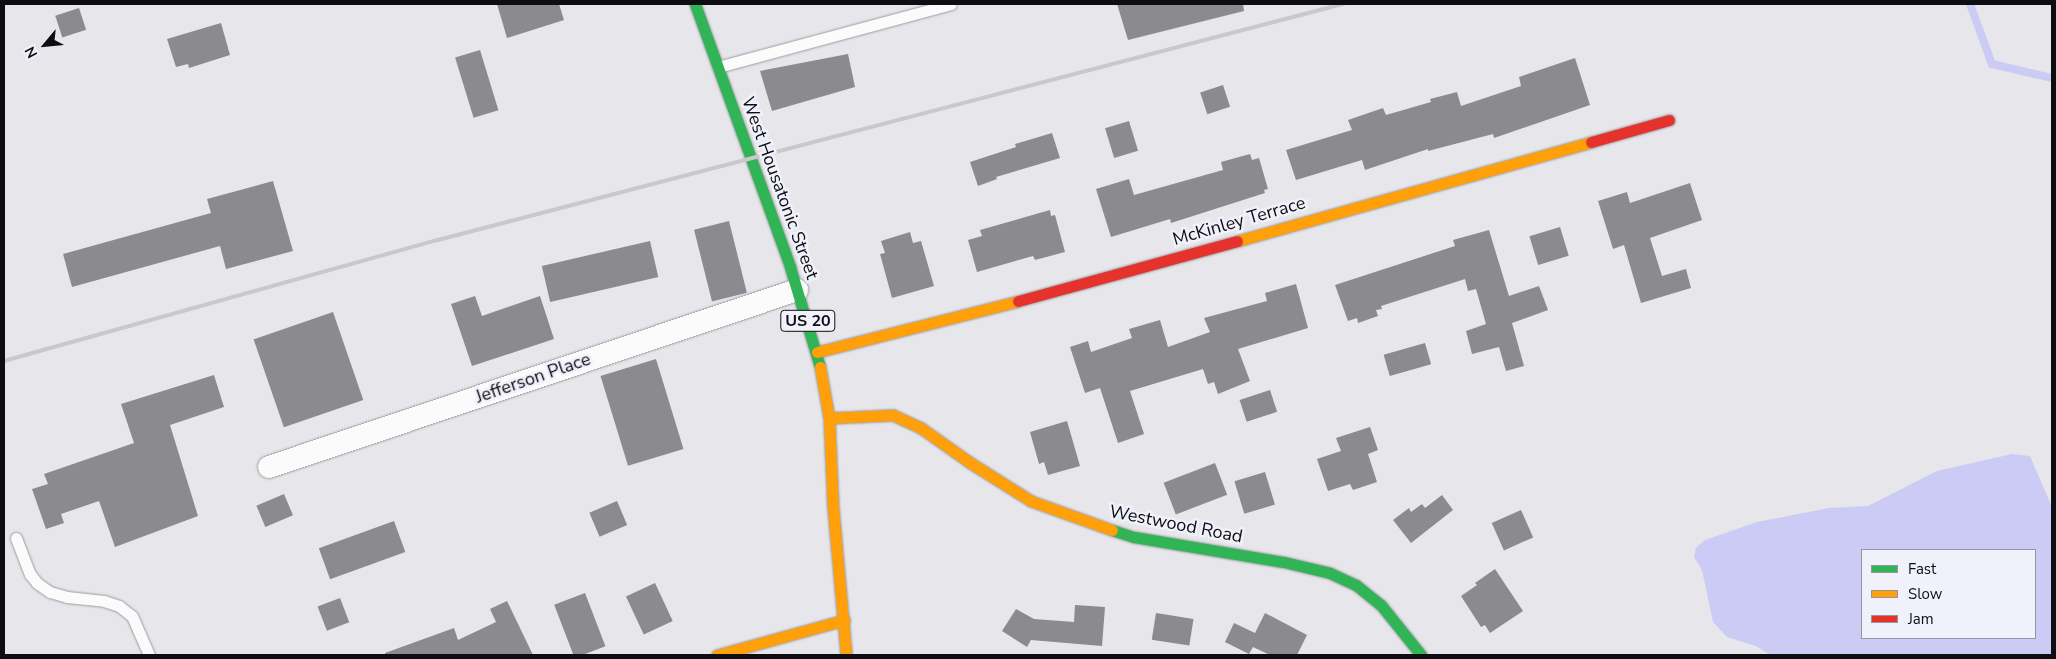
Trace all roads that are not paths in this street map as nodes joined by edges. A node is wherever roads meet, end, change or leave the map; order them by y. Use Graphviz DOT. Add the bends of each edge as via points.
graph roads {
  1 [pos="695,4"];
  2 [pos="951,4"];
  3 [pos="718,67"];
  4 [pos="1669,120"];
  5 [pos="797,290"];
  6 [pos="818,352"];
  7 [pos="828,418"];
  8 [pos="269,467"];
  9 [pos="16,538"];
  10 [pos="844,620"];
  11 [pos="149,655"];
  12 [pos="717,655"];
  13 [pos="846,655"];
  14 [pos="1422,655"];
  1 -- 3 [label="main road, West Housatonic Street / US 20"];
  2 -- 3 [label="lane"];
  3 -- 5 [label="main road, West Housatonic Street / US 20"];
  4 -- 6 [label="main road, McKinley Terrace" via="1083,284"];
  5 -- 6 [label="main road, West Housatonic Street / US 20"];
  5 -- 8 [label="street, Jefferson Place"];
  6 -- 7 [label="main road, West Housatonic Street / US 20"];
  7 -- 10 [label="main road, West Housatonic Street / US 20"];
  7 -- 14 [label="main road, Westwood Road" via="893,415 921,428 1031,501 1117,532 1330,573 1356,584 1381,605"];
  9 -- 11 [label="lane" via="30,574 37,583 50,592 67,597 119,606 132,616"];
  10 -- 12 [label="main road"];
  10 -- 13 [label="main road, West Housatonic Street / US 20"];
}
